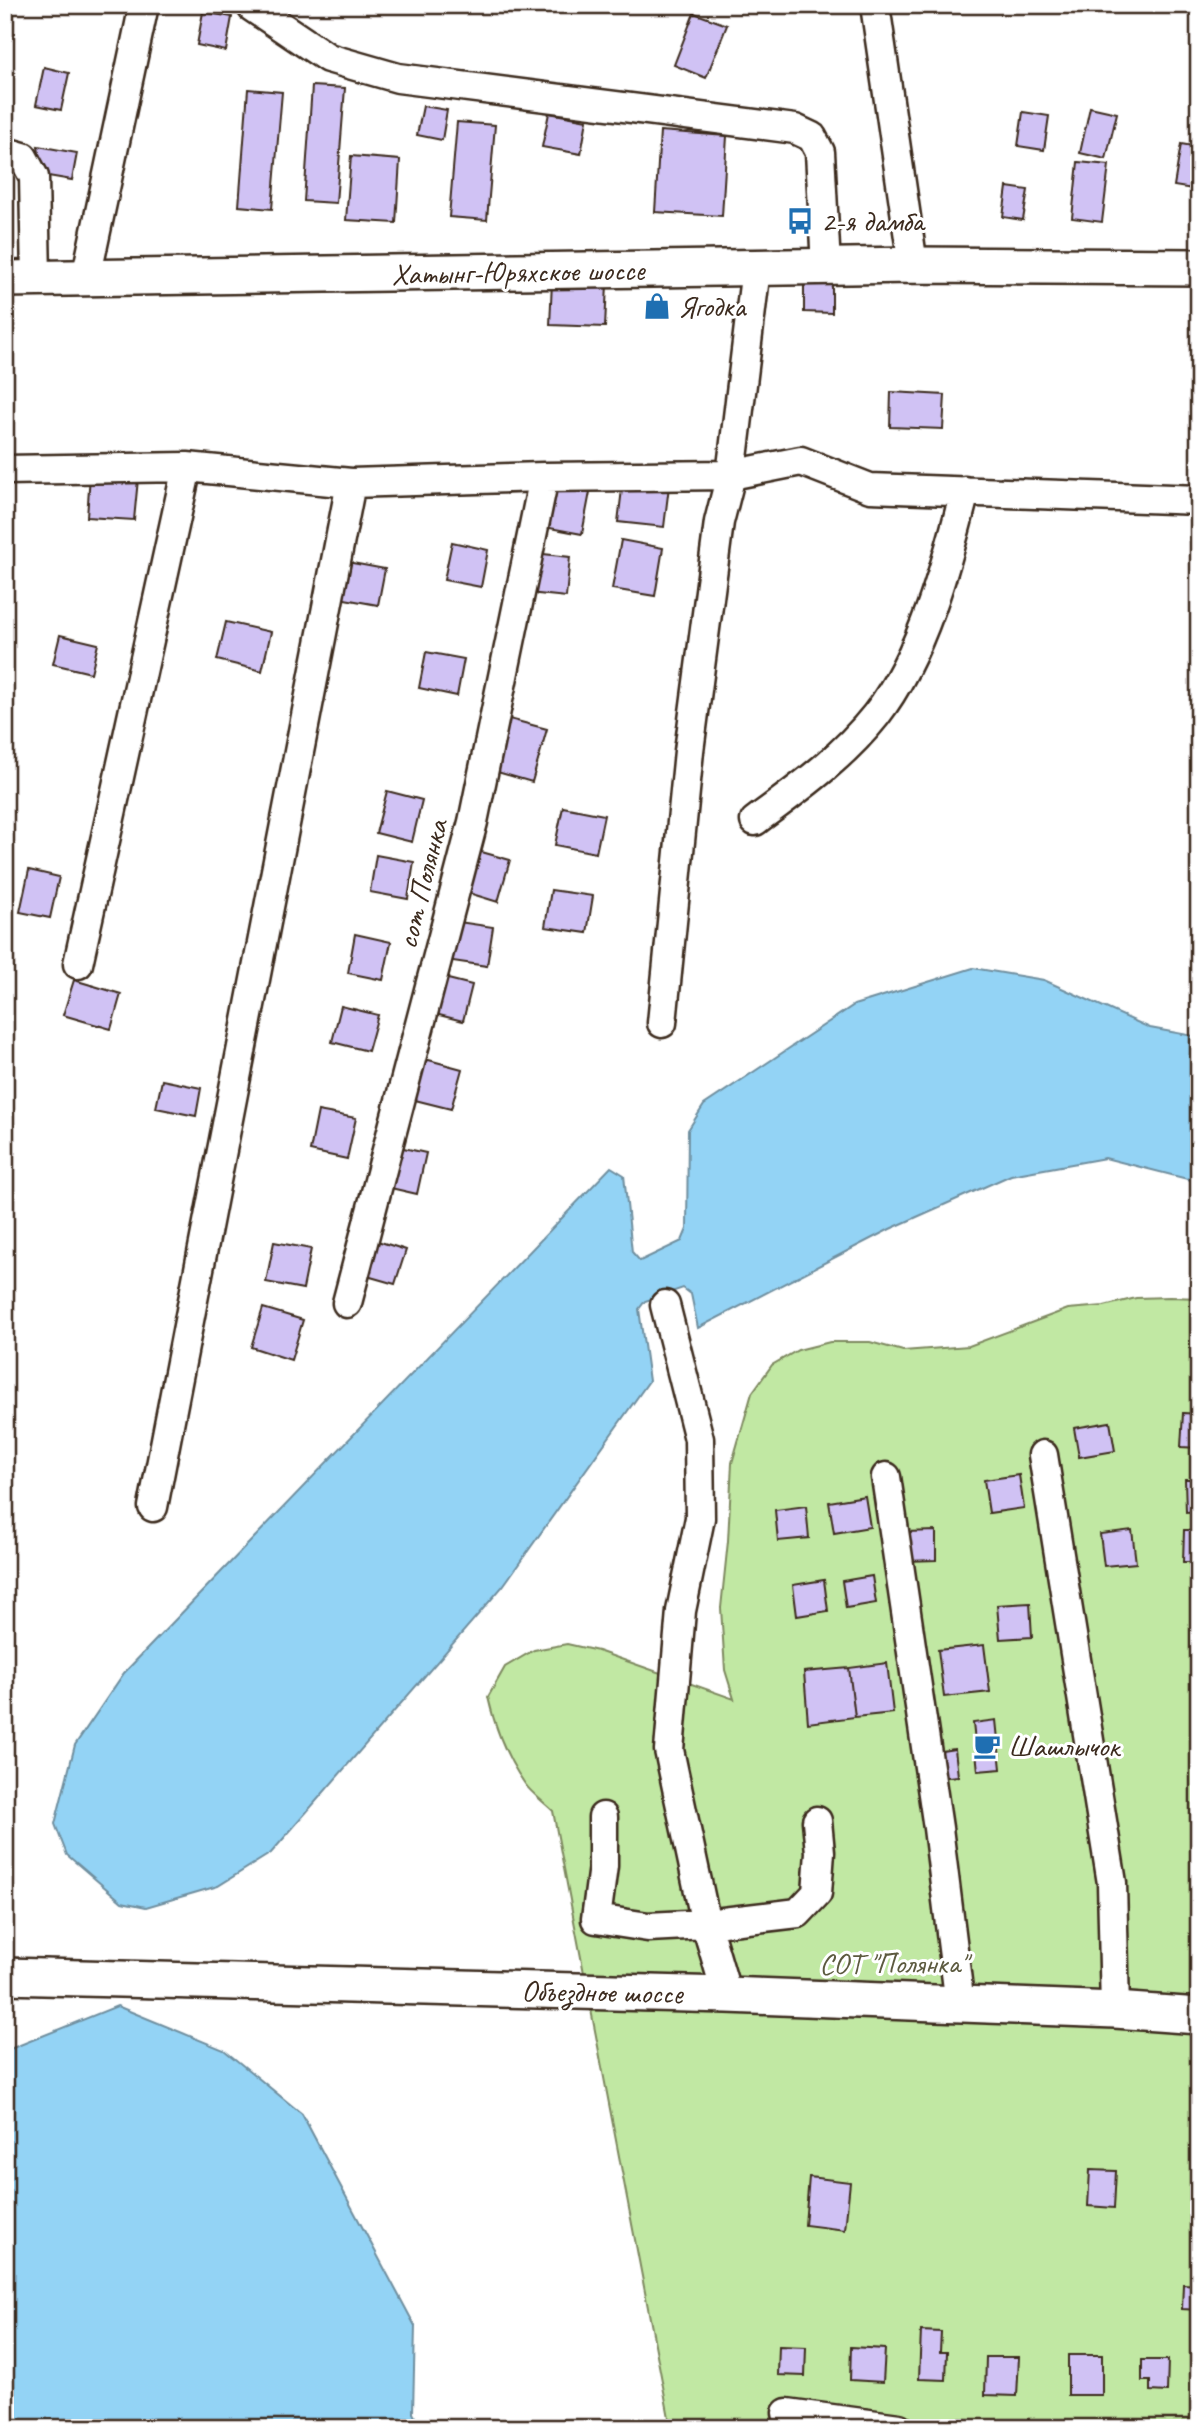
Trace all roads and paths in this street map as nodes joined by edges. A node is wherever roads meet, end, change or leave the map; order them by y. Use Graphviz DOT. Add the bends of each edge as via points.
graph roads {
  1 [pos="144,5"];
  2 [pos="875,5"];
  3 [pos="252,7"];
  4 [pos="5,152"];
  5 [pos="913,265"];
  6 [pos="826,267"];
  7 [pos="1199,267"];
  8 [pos="756,268"];
  9 [pos="86,278"];
  10 [pos="21,279"];
  11 [pos="187,467"];
  12 [pos="6,475"];
  13 [pos="731,475"];
  14 [pos="544,477"];
  15 [pos="351,484"];
  16 [pos="965,491"];
  17 [pos="1199,500"];
  18 [pos="755,821"];
  19 [pos="78,964"];
  20 [pos="662,1023"];
  21 [pos="347,1303"];
  22 [pos="665,1305"];
  23 [pos="1043,1455"];
  24 [pos="886,1477"];
  25 [pos="153,1507"];
  26 [pos="603,1817"];
  27 [pos="817,1821"];
  28 [pos="706,1924"];
  29 [pos="5,1976"];
  30 [pos="727,1995"];
  31 [pos="960,2005"];
  32 [pos="1115,2010"];
  33 [pos="1199,2016"];
  34 [pos="786,2413"];
  35 [pos="899,2428"];
  1 -- 9 [label="street"];
  2 -- 5 [label="street"];
  3 -- 6 [label="street" via="328,58 398,78 795,129 813,137 820,152"];
  4 -- 10 [label="street" via="23,156 34,177"];
  5 -- 6 [label="main road, Хатынг-Юряхское шоссе"];
  5 -- 7 [label="main road, Хатынг-Юряхское шоссе"];
  6 -- 8 [label="main road, Хатынг-Юряхское шоссе"];
  8 -- 9 [label="main road, Хатынг-Юряхское шоссе"];
  8 -- 13 [label="street"];
  9 -- 10 [label="main road, Хатынг-Юряхское шоссе"];
  11 -- 12 [label="street"];
  11 -- 15 [label="street"];
  11 -- 19 [label="street"];
  13 -- 14 [label="street"];
  13 -- 16 [label="street" via="801,461 870,488"];
  13 -- 20 [label="street" via="719,522 689,751"];
  14 -- 15 [label="street"];
  14 -- 21 [label="street, сот Полянка" via="472,822"];
  15 -- 25 [label="street"];
  16 -- 17 [label="street"];
  16 -- 18 [label="street" via="948,555 902,675 851,743"];
  22 -- 28 [label="street" via="699,1439 700,1518 681,1611 669,1750"];
  23 -- 32 [label="street" via="1112,1883"];
  24 -- 31 [label="street" via="939,1828"];
  26 -- 28 [label="street" via="596,1919 648,1927"];
  27 -- 28 [label="street" via="817,1893 798,1913"];
  28 -- 30 [label="street"];
  29 -- 30 [label="main road, Объездное шоссе"];
  30 -- 31 [label="main road, Объездное шоссе"];
  31 -- 32 [label="main road, Объездное шоссе"];
  32 -- 33 [label="main road, Объездное шоссе"];
  34 -- 35 [label="street"];
}
